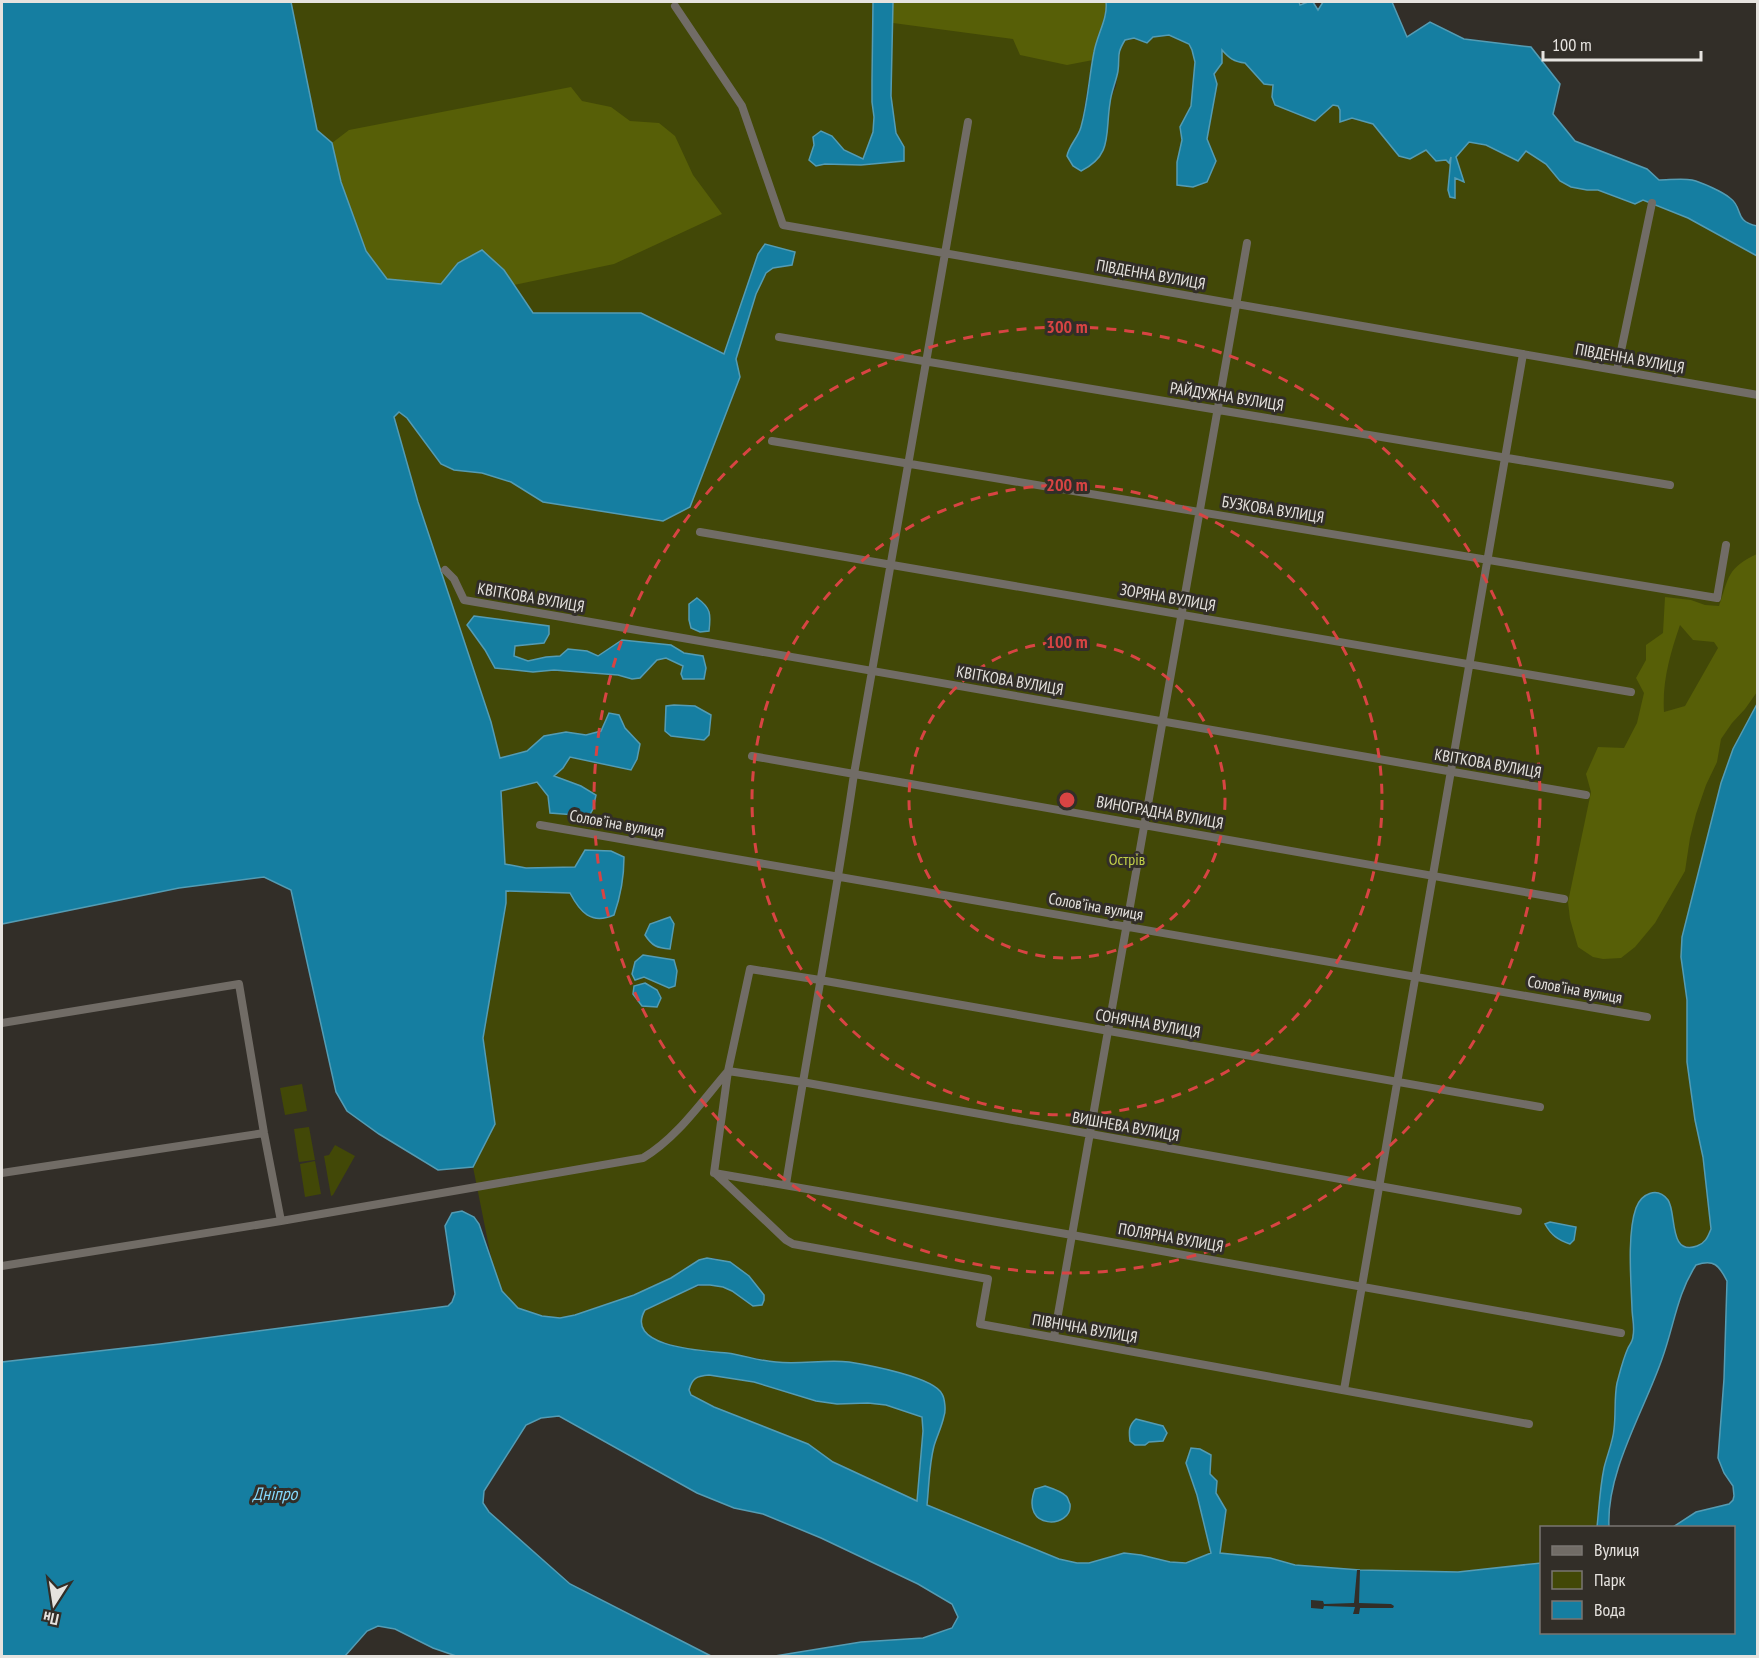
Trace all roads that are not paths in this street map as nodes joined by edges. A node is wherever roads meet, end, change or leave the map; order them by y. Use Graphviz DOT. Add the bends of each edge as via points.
graph roads {
  1 [pos="675,6"];
  2 [pos="968,122"];
  3 [pos="1652,203"];
  4 [pos="1247,243"];
  5 [pos="945,253"];
  6 [pos="1236,304"];
  7 [pos="779,337"];
  8 [pos="1523,354"];
  9 [pos="926,361"];
  10 [pos="1617,370"];
  11 [pos="1758,395"];
  12 [pos="1217,410"];
  13 [pos="772,441"];
  14 [pos="1505,458"];
  15 [pos="908,463"];
  16 [pos="1670,485"];
  17 [pos="1199,512"];
  18 [pos="700,532"];
  19 [pos="1725,545"];
  20 [pos="1487,560"];
  21 [pos="890,565"];
  22 [pos="445,570"];
  23 [pos="1181,615"];
  24 [pos="1469,664"];
  25 [pos="872,671"];
  26 [pos="1631,692"];
  27 [pos="1162,721"];
  28 [pos="752,756"];
  29 [pos="1451,771"];
  30 [pos="854,774"];
  31 [pos="1586,795"];
  32 [pos="540,825"];
  33 [pos="1144,825"];
  34 [pos="1433,876"];
  35 [pos="839,877"];
  36 [pos="1564,899"];
  37 [pos="1126,926"];
  38 [pos="1415,976"];
  39 [pos="820,980"];
  40 [pos="1647,1017"];
  41 [pos="2,1023"];
  42 [pos="1108,1031"];
  43 [pos="728,1071"];
  44 [pos="802,1082"];
  45 [pos="1397,1082"];
  46 [pos="1540,1107"];
  47 [pos="264,1133"];
  48 [pos="1090,1135"];
  49 [pos="2,1173"];
  50 [pos="714,1173"];
  51 [pos="786,1184"];
  52 [pos="1379,1186"];
  53 [pos="1518,1211"];
  54 [pos="281,1221"];
  55 [pos="1072,1235"];
  56 [pos="2,1266"];
  57 [pos="1362,1287"];
  58 [pos="1621,1334"];
  59 [pos="1054,1337"];
  60 [pos="1344,1390"];
  61 [pos="1528,1424"];
  1 -- 5 [label="street, ПІВДЕННА ВУЛИЦЯ" via="742,106 783,225"];
  2 -- 5 [label="street"];
  3 -- 10 [label="street"];
  4 -- 6 [label="street"];
  5 -- 6 [label="street, ПІВДЕННА ВУЛИЦЯ"];
  5 -- 9 [label="street"];
  6 -- 8 [label="street, ПІВДЕННА ВУЛИЦЯ"];
  6 -- 12 [label="street"];
  7 -- 9 [label="street, РАЙДУЖНА ВУЛИЦЯ"];
  8 -- 10 [label="street, ПІВДЕННА ВУЛИЦЯ"];
  8 -- 14 [label="street"];
  9 -- 12 [label="street, РАЙДУЖНА ВУЛИЦЯ"];
  9 -- 15 [label="street"];
  10 -- 11 [label="street, ПІВДЕННА ВУЛИЦЯ"];
  12 -- 14 [label="street, РАЙДУЖНА ВУЛИЦЯ"];
  12 -- 17 [label="street"];
  13 -- 15 [label="street, БУЗКОВА ВУЛИЦЯ"];
  14 -- 16 [label="street, РАЙДУЖНА ВУЛИЦЯ"];
  14 -- 20 [label="street"];
  15 -- 17 [label="street, БУЗКОВА ВУЛИЦЯ"];
  15 -- 21 [label="street"];
  17 -- 20 [label="street, БУЗКОВА ВУЛИЦЯ"];
  17 -- 23 [label="street"];
  18 -- 21 [label="street, ЗОРЯНА ВУЛИЦЯ"];
  19 -- 20 [label="street, БУЗКОВА ВУЛИЦЯ" via="1717,598"];
  20 -- 24 [label="street"];
  21 -- 23 [label="street, ЗОРЯНА ВУЛИЦЯ"];
  21 -- 25 [label="street"];
  22 -- 25 [label="street, КВІТКОВА ВУЛИЦЯ" via="464,600"];
  23 -- 24 [label="street, ЗОРЯНА ВУЛИЦЯ"];
  23 -- 27 [label="street"];
  24 -- 26 [label="street, ЗОРЯНА ВУЛИЦЯ"];
  24 -- 29 [label="street"];
  25 -- 27 [label="street, КВІТКОВА ВУЛИЦЯ"];
  25 -- 30 [label="street"];
  27 -- 29 [label="street, КВІТКОВА ВУЛИЦЯ"];
  27 -- 33 [label="street"];
  28 -- 30 [label="street, ВИНОГРАДНА ВУЛИЦЯ"];
  29 -- 31 [label="street, КВІТКОВА ВУЛИЦЯ"];
  29 -- 34 [label="street"];
  30 -- 33 [label="street, ВИНОГРАДНА ВУЛИЦЯ"];
  30 -- 35 [label="street"];
  32 -- 35 [label="street, Соловʼїна вулиця"];
  33 -- 34 [label="street, ВИНОГРАДНА ВУЛИЦЯ"];
  33 -- 37 [label="street"];
  34 -- 36 [label="street, ВИНОГРАДНА ВУЛИЦЯ"];
  34 -- 38 [label="street"];
  35 -- 37 [label="street, Соловʼїна вулиця"];
  35 -- 39 [label="street"];
  37 -- 38 [label="street, Соловʼїна вулиця"];
  37 -- 42 [label="street"];
  38 -- 40 [label="street, Соловʼїна вулиця"];
  38 -- 45 [label="street"];
  39 -- 42 [label="street, СОНЯЧНА ВУЛИЦЯ"];
  39 -- 43 [label="street, СОНЯЧНА ВУЛИЦЯ" via="750,969"];
  39 -- 44 [label="street"];
  41 -- 47 [label="street" via="239,984"];
  42 -- 45 [label="street, СОНЯЧНА ВУЛИЦЯ"];
  42 -- 48 [label="street"];
  43 -- 44 [label="street, ВИШНЕВА ВУЛИЦЯ"];
  43 -- 50 [label="street"];
  43 -- 54 [label="street" via="676,1131 643,1158"];
  44 -- 48 [label="street, ВИШНЕВА ВУЛИЦЯ"];
  44 -- 51 [label="street"];
  45 -- 46 [label="street, СОНЯЧНА ВУЛИЦЯ"];
  45 -- 52 [label="street"];
  47 -- 49 [label="street"];
  47 -- 54 [label="street"];
  48 -- 52 [label="street, ВИШНЕВА ВУЛИЦЯ"];
  48 -- 55 [label="street"];
  50 -- 51 [label="street, ПОЛЯРНА ВУЛИЦЯ"];
  50 -- 59 [label="street, ПІВНІЧНА ВУЛИЦЯ" via="793,1244 988,1279 980,1324"];
  51 -- 55 [label="street, ПОЛЯРНА ВУЛИЦЯ"];
  52 -- 53 [label="street, ВИШНЕВА ВУЛИЦЯ"];
  52 -- 57 [label="street"];
  54 -- 56 [label="street"];
  55 -- 57 [label="street, ПОЛЯРНА ВУЛИЦЯ"];
  55 -- 59 [label="street"];
  57 -- 58 [label="street, ПОЛЯРНА ВУЛИЦЯ"];
  57 -- 60 [label="street"];
  59 -- 60 [label="street, ПІВНІЧНА ВУЛИЦЯ"];
  60 -- 61 [label="street, ПІВНІЧНА ВУЛИЦЯ"];
}
